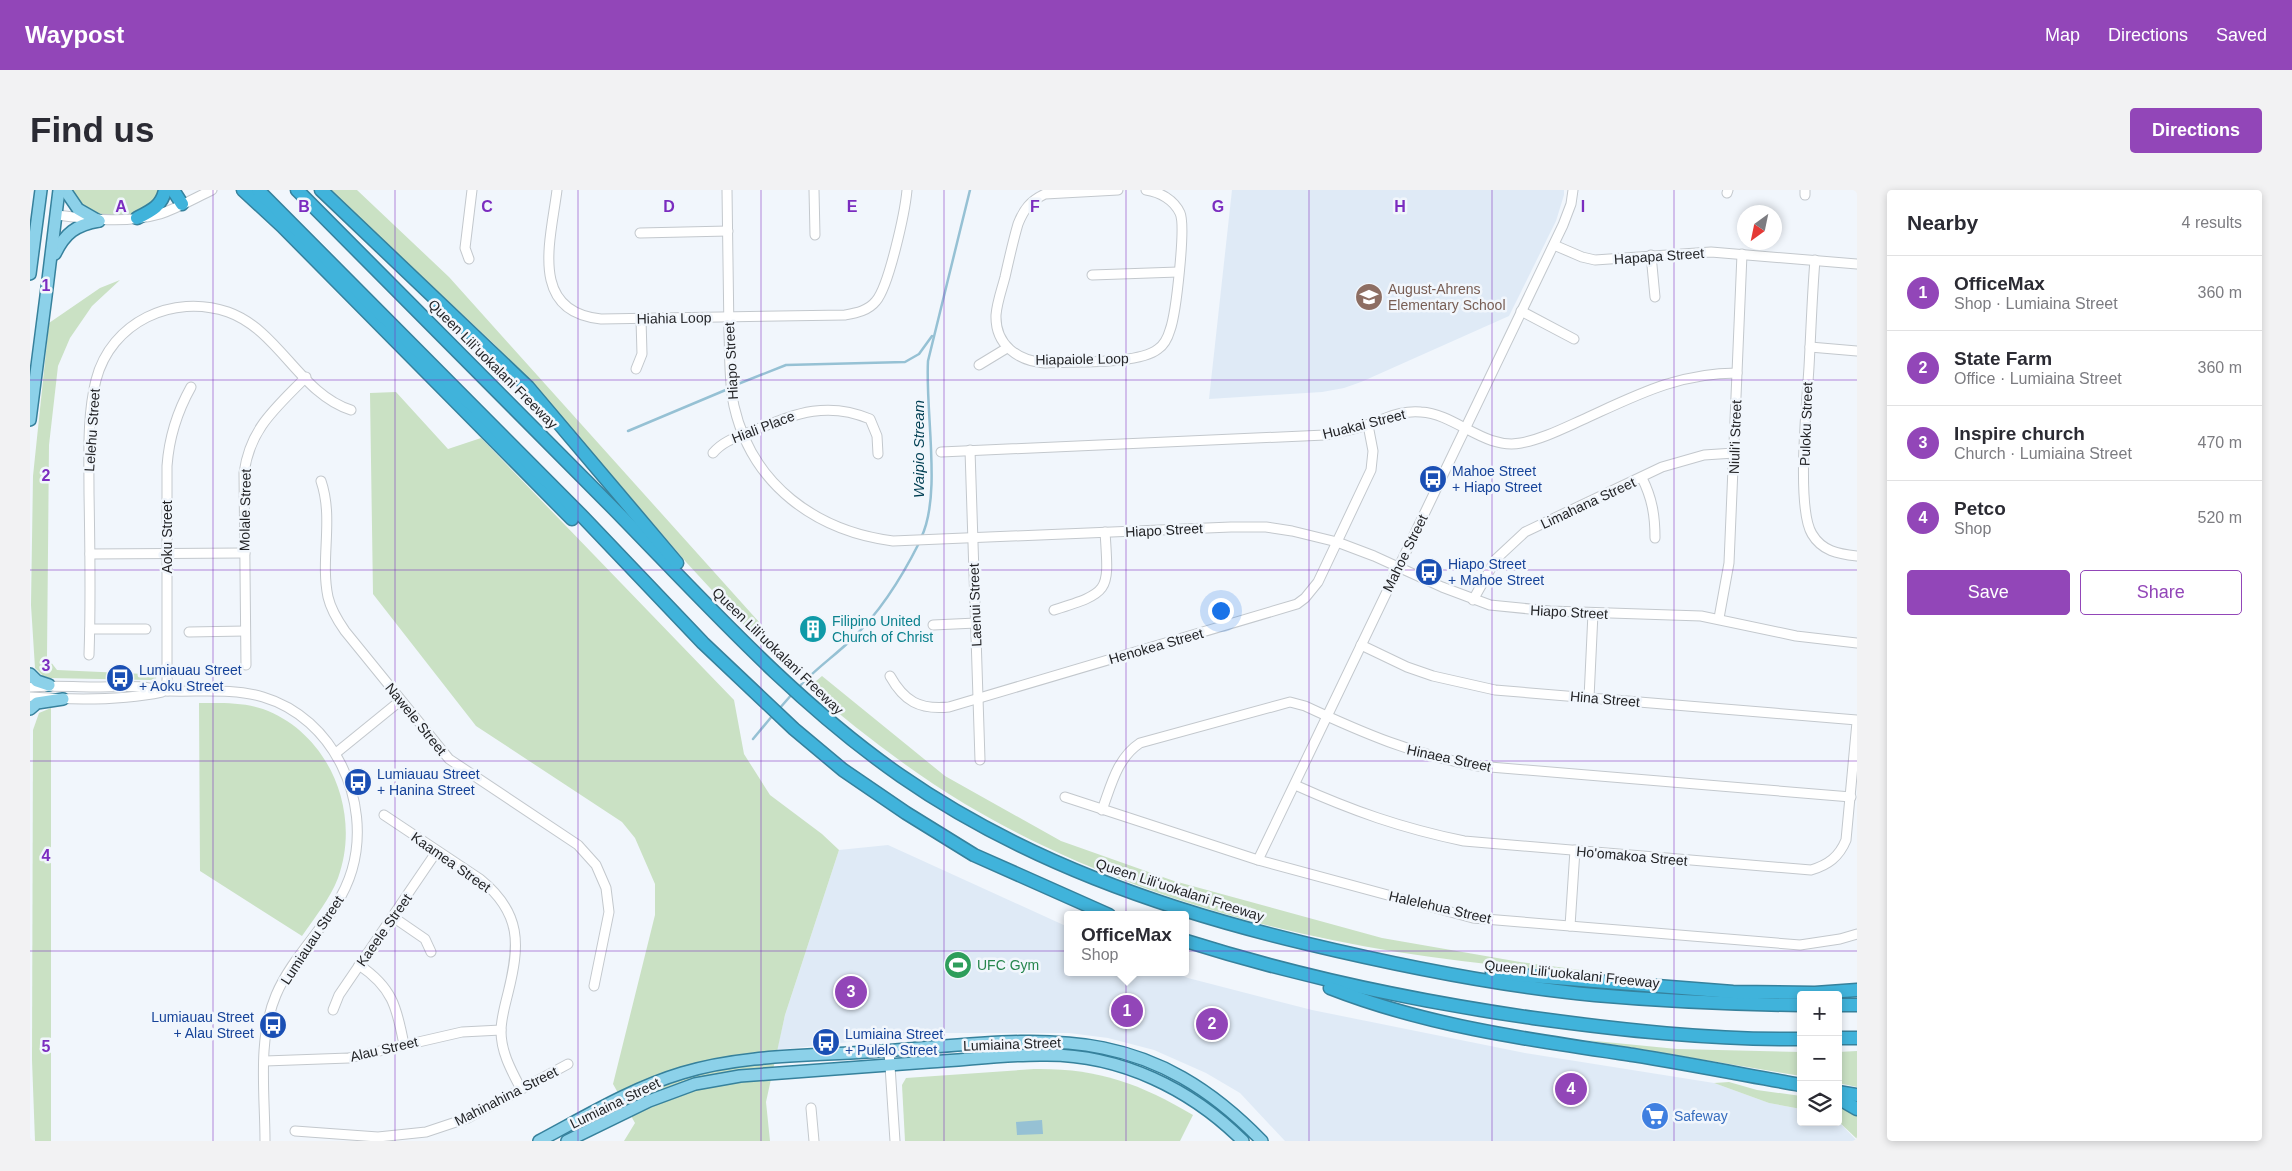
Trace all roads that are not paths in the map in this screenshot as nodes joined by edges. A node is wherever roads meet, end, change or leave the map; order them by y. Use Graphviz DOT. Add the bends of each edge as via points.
graph roads {
  1 [pos="42,190"];
  2 [pos="59,190"];
  3 [pos="65,190"];
  4 [pos="165,190"];
  5 [pos="173,190"];
  6 [pos="243,190"];
  7 [pos="258,190"];
  8 [pos="297,190"];
  9 [pos="321,190"];
  10 [pos="472,190"];
  11 [pos="557,190"];
  12 [pos="727,190"];
  13 [pos="814,190"];
  14 [pos="907,190"];
  15 [pos="1109,190"];
  16 [pos="1118,190"];
  17 [pos="1146,190"];
  18 [pos="1573,190"];
  19 [pos="209,191"];
  20 [pos="1033,194"];
  21 [pos="182,204"];
  22 [pos="56,215"];
  23 [pos="138,218"];
  24 [pos="99,221"];
  25 [pos="728,231"];
  26 [pos="640,233"];
  27 [pos="815,235"];
  28 [pos="35,242"];
  29 [pos="1554,245"];
  30 [pos="1742,254"];
  31 [pos="1651,256"];
  32 [pos="469,259"];
  33 [pos="1815,260"];
  34 [pos="52,261"];
  35 [pos="1857,264"];
  36 [pos="1178,272"];
  37 [pos="30,274"];
  38 [pos="1092,275"];
  39 [pos="1655,297"];
  40 [pos="1521,312"];
  41 [pos="729,317"];
  42 [pos="641,318"];
  43 [pos="1574,339"];
  44 [pos="1810,347"];
  45 [pos="1007,348"];
  46 [pos="1857,350"];
  47 [pos="979,365"];
  48 [pos="636,369"];
  49 [pos="1737,373"];
  50 [pos="306,377"];
  51 [pos="191,387"];
  52 [pos="351,410"];
  53 [pos="30,420"];
  54 [pos="1368,425"];
  55 [pos="1465,429"];
  56 [pos="743,435"];
  57 [pos="970,450"];
  58 [pos="941,452"];
  59 [pos="1734,452"];
  60 [pos="713,454"];
  61 [pos="878,454"];
  62 [pos="1642,478"];
  63 [pos="321,481"];
  64 [pos="1105,532"];
  65 [pos="973,538"];
  66 [pos="1655,538"];
  67 [pos="1337,542"];
  68 [pos="167,553"];
  69 [pos="245,553"];
  70 [pos="90,554"];
  71 [pos="1857,556"];
  72 [pos="1398,567"];
  73 [pos="1473,600"];
  74 [pos="1054,610"];
  75 [pos="1593,613"];
  76 [pos="1719,618"];
  77 [pos="976,623"];
  78 [pos="933,625"];
  79 [pos="90,629"];
  80 [pos="146,629"];
  81 [pos="245,631"];
  82 [pos="189,632"];
  83 [pos="736,634"];
  84 [pos="1857,642"];
  85 [pos="703,643"];
  86 [pos="1361,645"];
  87 [pos="88,655"];
  88 [pos="246,664"];
  89 [pos="30,674"];
  90 [pos="890,676"];
  91 [pos="49,685"];
  92 [pos="30,687"];
  93 [pos="168,691"];
  94 [pos="30,697"];
  95 [pos="979,697"];
  96 [pos="1589,698"];
  97 [pos="63,699"];
  98 [pos="400,701"];
  99 [pos="30,709"];
  100 [pos="1328,716"];
  101 [pos="1857,721"];
  102 [pos="336,753"];
  103 [pos="980,760"];
  104 [pos="1294,785"];
  105 [pos="1065,797"];
  106 [pos="1850,797"];
  107 [pos="1102,810"];
  108 [pos="384,815"];
  109 [pos="1575,850"];
  110 [pos="437,851"];
  111 [pos="1258,860"];
  112 [pos="1100,911"];
  113 [pos="393,917"];
  114 [pos="1570,926"];
  115 [pos="1857,934"];
  116 [pos="1189,942"];
  117 [pos="1329,949"];
  118 [pos="431,952"];
  119 [pos="359,965"];
  120 [pos="1261,965"];
  121 [pos="594,986"];
  122 [pos="1857,990"];
  123 [pos="1797,1005"];
  124 [pos="1842,1005"];
  125 [pos="1857,1005"];
  126 [pos="333,1010"];
  127 [pos="501,1030"];
  128 [pos="1842,1038"];
  129 [pos="1857,1038"];
  130 [pos="1797,1039"];
  131 [pos="404,1044"];
  132 [pos="889,1051"];
  133 [pos="265,1061"];
  134 [pos="568,1064"];
  135 [pos="890,1065"];
  136 [pos="1797,1084"];
  137 [pos="521,1089"];
  138 [pos="1842,1093"];
  139 [pos="1857,1095"];
  140 [pos="1842,1100"];
  141 [pos="811,1108"];
  142 [pos="1857,1109"];
  143 [pos="295,1131"];
  144 [pos="265,1141"];
  145 [pos="539,1141"];
  146 [pos="567,1141"];
  147 [pos="814,1141"];
  148 [pos="894,1141"];
  149 [pos="1243,1141"];
  150 [pos="1262,1141"];
  1 -- 22 [label="main road" via="48,207"];
  1 -- 28 [label="main road"];
  2 -- 22 [label="main road"];
  3 -- 24 [label="main road" via="78,209"];
  4 -- 23 [label="highway" via="156,208"];
  5 -- 21 [label="highway"];
  6 -- 85 [label="highway" via="553,500"];
  7 -- 85 [label="highway"];
  8 -- 83 [label="highway, Queen Liliʻuokalani Freeway"];
  9 -- 83 [label="highway" via="528,387"];
  10 -- 32 [label="street" via="465,248"];
  11 -- 42 [label="street, Hiahia Loop" via="548,266 556,294 569,308 585,317"];
  12 -- 25 [label="street, Hiapo Street"];
  13 -- 27 [label="street"];
  14 -- 41 [label="street, Hiahia Loop" via="886,283 871,306 845,315"];
  15 -- 16 [label="street"];
  15 -- 20 [label="street"];
  17 -- 36 [label="street, Hiapaiole Loop" via="1163,195 1180,214 1182,231"];
  18 -- 29 [label="street, Mahoe Street" via="1568,215"];
  19 -- 21 [label="street"];
  20 -- 45 [label="street" via="1018,224 996,313 996,325"];
  21 -- 23 [label="street" via="159,214"];
  22 -- 24 [label="street"];
  22 -- 28 [label="main road" via="44,223"];
  22 -- 34 [label="main road"];
  23 -- 24 [label="street"];
  24 -- 34 [label="main road" via="71,230 61,241"];
  25 -- 26 [label="street"];
  25 -- 41 [label="street, Hiapo Street"];
  28 -- 37 [label="main road"];
  29 -- 31 [label="street, Hapapa Street" via="1595,260"];
  29 -- 40 [label="street, Mahoe Street"];
  30 -- 31 [label="street, Hapapa Street" via="1688,252"];
  30 -- 33 [label="street, Hapapa Street"];
  30 -- 49 [label="street, Niuli'i Street"];
  31 -- 39 [label="street"];
  33 -- 35 [label="street, Hapapa Street"];
  33 -- 44 [label="street, Puloku Street"];
  34 -- 53 [label="main road"];
  36 -- 38 [label="street"];
  36 -- 45 [label="street, Hiapaiole Loop" via="1170,331 1160,348 1152,354 1129,359 1046,363 1024,360"];
  40 -- 43 [label="street"];
  40 -- 55 [label="street, Mahoe Street"];
  41 -- 42 [label="street, Hiahia Loop"];
  41 -- 56 [label="street, Hiapo Street" via="732,393"];
  42 -- 48 [label="street" via="642,354"];
  44 -- 46 [label="street"];
  44 -- 71 [label="street, Puloku Street" via="1804,474 1807,522 1813,536 1824,547 1834,553"];
  45 -- 47 [label="street"];
  49 -- 55 [label="street, Huakai Street" via="1662,384 1545,436 1519,444 1496,442"];
  49 -- 59 [label="street, Niuli'i Street"];
  50 -- 52 [label="street, Lelehu Street" via="329,400"];
  50 -- 69 [label="street, Molale Street" via="263,422 250,445 244,473"];
  50 -- 70 [label="street, Lelehu Street" via="259,331 218,309 192,306 164,310 127,330 117,339 102,364 93,394 89,459"];
  51 -- 68 [label="street, Aoku Street" via="177,417 168,449"];
  54 -- 55 [label="street, Huakai Street" via="1394,414 1422,412"];
  54 -- 57 [label="street, Huakai Street" via="1326,435"];
  54 -- 67 [label="street, Henokea Street" via="1373,451 1371,470"];
  55 -- 72 [label="street, Mahoe Street"];
  56 -- 60 [label="street, Hiali Place" via="720,444"];
  56 -- 61 [label="street, Hiali Place" via="793,414 847,411 870,419 877,436"];
  56 -- 65 [label="street, Hiapo Street" via="770,479 790,499 812,515 844,531 893,541"];
  57 -- 58 [label="street, Huakai Street"];
  57 -- 65 [label="street, Laenui Street"];
  59 -- 62 [label="street, Limahana Street" via="1684,459"];
  59 -- 76 [label="street, Niuli'i Street" via="1729,564"];
  62 -- 66 [label="street" via="1656,516"];
  62 -- 73 [label="street, Limahana Street" via="1525,532 1496,559"];
  63 -- 98 [label="street, Nawele Street" via="327,499 327,587 331,608 345,632"];
  64 -- 65 [label="street, Hiapo Street"];
  64 -- 67 [label="street, Hiapo Street" via="1248,526 1292,531"];
  64 -- 74 [label="street" via="1107,572 1101,590 1086,600"];
  65 -- 77 [label="street, Laenui Street"];
  67 -- 72 [label="street, Hiapo Street"];
  67 -- 95 [label="street, Henokea Street" via="1318,582 1297,604"];
  68 -- 69 [label="street"];
  68 -- 70 [label="street"];
  68 -- 93 [label="street, Aoku Street"];
  69 -- 81 [label="street, Molale Street"];
  70 -- 79 [label="street, Lelehu Street"];
  72 -- 73 [label="street, Hiapo Street"];
  72 -- 86 [label="street, Mahoe Street"];
  73 -- 75 [label="street, Hiapo Street" via="1506,608"];
  75 -- 76 [label="street, Hiapo Street"];
  75 -- 96 [label="street"];
  76 -- 84 [label="street, Hiapo Street" via="1796,636"];
  77 -- 78 [label="street"];
  77 -- 95 [label="street, Laenui Street"];
  79 -- 80 [label="street"];
  79 -- 87 [label="street, Lelehu Street"];
  81 -- 82 [label="street"];
  81 -- 88 [label="street, Molale Street"];
  83 -- 117 [label="highway, Queen Liliʻuokalani Freeway" via="809,703 860,745 939,801 1038,854 1137,895"];
  85 -- 112 [label="highway" via="794,730 906,813 974,855"];
  86 -- 96 [label="street, Hina Street" via="1407,667 1464,684 1495,690"];
  86 -- 100 [label="street, Mahoe Street"];
  89 -- 91 [label="main road" via="37,681"];
  90 -- 95 [label="street, Henokea Street" via="899,691 923,707 949,707"];
  91 -- 92 [label="street, Lumiauau Street"];
  91 -- 93 [label="street, Lumiauau Street" via="142,687"];
  93 -- 97 [label="street, Lumiauau Street" via="143,696"];
  93 -- 102 [label="street, Lumiauau Street" via="236,692 264,697 306,719"];
  94 -- 97 [label="street, Lumiauau Street"];
  95 -- 103 [label="street, Laenui Street"];
  96 -- 101 [label="street, Hina Street"];
  97 -- 99 [label="main road" via="38,703"];
  98 -- 102 [label="street"];
  98 -- 121 [label="street, Nawele Street" via="449,760 578,845 596,865 606,888 609,912"];
  100 -- 104 [label="street, Mahoe Street"];
  100 -- 106 [label="street, Hinaea Street" via="1393,745 1478,766"];
  100 -- 107 [label="street, Hinaea Street" via="1297,703 1283,703 1140,743 1126,754 1120,764"];
  101 -- 106 [label="street, Ho'omakoa Street"];
  102 -- 133 [label="street, Lumiauau Street" via="356,809 357,841 352,870 337,905 277,994 266,1031"];
  104 -- 109 [label="street, Ho'omakoa Street" via="1409,830 1488,844"];
  104 -- 111 [label="street, Mahoe Street"];
  105 -- 107 [label="street, Halelehua Street"];
  106 -- 109 [label="street, Ho'omakoa Street" via="1848,829 1842,848 1832,860 1811,870"];
  107 -- 111 [label="street, Halelehua Street"];
  108 -- 110 [label="street, Kaamea Street"];
  109 -- 114 [label="street"];
  110 -- 113 [label="street, Kaeele Street"];
  110 -- 127 [label="street, Kaamea Street" via="488,886 504,904 513,923 517,946 515,966"];
  111 -- 114 [label="street, Halelehua Street" via="1472,918"];
  113 -- 118 [label="street" via="425,939"];
  113 -- 119 [label="street, Kaeele Street"];
  114 -- 115 [label="street, Halelehua Street" via="1800,945"];
  116 -- 120 [label="highway"];
  117 -- 122 [label="highway" via="1563,980 1733,992"];
  117 -- 123 [label="highway, Queen Liliʻuokalani Freeway" via="1454,975 1592,994 1732,1004"];
  119 -- 126 [label="street, Kaeele Street" via="338,995"];
  119 -- 131 [label="street" via="388,991"];
  120 -- 130 [label="highway" via="1361,989 1586,1025 1680,1034"];
  120 -- 136 [label="highway" via="1368,1003 1436,1021 1511,1037"];
  124 -- 125 [label="highway"];
  127 -- 131 [label="street, Alau Street" via="462,1032"];
  127 -- 137 [label="street, Kaamea Street" via="505,1056"];
  128 -- 129 [label="highway"];
  131 -- 133 [label="street, Alau Street" via="349,1058"];
  132 -- 135 [label="street"];
  132 -- 145 [label="main road, Lumiaina Street" via="772,1058 708,1066 656,1081"];
  132 -- 150 [label="main road, Lumiaina Street" via="1050,1040 1124,1052 1160,1065 1200,1087 1240,1118"];
  133 -- 144 [label="street, Lumiauau Street"];
  134 -- 137 [label="street, Mahinahina Street"];
  135 -- 146 [label="main road, Lumiaina Street" via="740,1076 694,1084 649,1101"];
  135 -- 148 [label="street"];
  135 -- 149 [label="main road, Lumiaina Street" via="1048,1054 1112,1064 1148,1075 1179,1090"];
  137 -- 143 [label="street, Mahinahina Street" via="468,1118 426,1132 378,1137"];
  138 -- 139 [label="highway"];
  140 -- 142 [label="highway"];
  141 -- 147 [label="street"];
}
